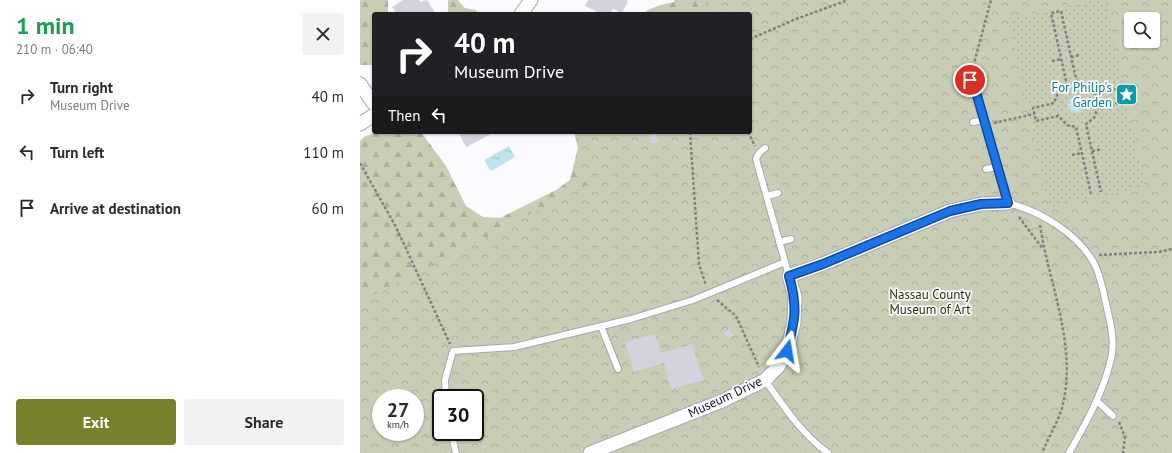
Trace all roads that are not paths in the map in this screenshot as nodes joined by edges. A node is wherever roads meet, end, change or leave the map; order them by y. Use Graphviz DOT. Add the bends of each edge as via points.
graph roads {
  1 [pos="530,0"];
  2 [pos="522,12"];
  3 [pos="961,78"];
  4 [pos="360,84"];
  5 [pos="372,101"];
  6 [pos="372,116"];
  7 [pos="985,120"];
  8 [pos="973,122"];
  9 [pos="360,124"];
  10 [pos="765,148"];
  11 [pos="998,167"];
  12 [pos="986,169"];
  13 [pos="778,193"];
  14 [pos="767,196"];
  15 [pos="1008,203"];
  16 [pos="791,239"];
  17 [pos="779,242"];
  18 [pos="785,262"];
  19 [pos="789,276"];
  20 [pos="601,326"];
  21 [pos="618,369"];
  22 [pos="765,380"];
  23 [pos="446,389"];
  24 [pos="1097,401"];
  25 [pos="1113,416"];
  26 [pos="453,441"];
  27 [pos="456,453"];
  28 [pos="590,453"];
  29 [pos="828,453"];
  30 [pos="1069,453"];
  1 -- 2 [label="street"];
  3 -- 7 [label="lane" via="970,80 974,85"];
  4 -- 5 [label="street"];
  6 -- 9 [label="street"];
  7 -- 8 [label="lane"];
  7 -- 11 [label="lane"];
  10 -- 14 [label="lane" via="756,160"];
  11 -- 12 [label="lane"];
  11 -- 15 [label="lane"];
  13 -- 14 [label="lane"];
  14 -- 17 [label="lane"];
  15 -- 19 [label="street" via="981,204 950,211"];
  15 -- 24 [label="lane" via="1038,215 1064,231 1081,246 1094,264 1101,281 1112,332 1112,358"];
  16 -- 17 [label="lane"];
  17 -- 18 [label="lane"];
  18 -- 19 [label="lane"];
  18 -- 20 [label="lane" via="709,294"];
  19 -- 22 [label="street, Museum Drive" via="795,297 794,323 787,351"];
  20 -- 21 [label="lane"];
  20 -- 23 [label="lane" via="514,347 453,352 445,380"];
  22 -- 28 [label="street, Museum Drive" via="722,401"];
  22 -- 29 [label="lane" via="794,421 815,444"];
  24 -- 25 [label="lane"];
  24 -- 30 [label="lane"];
  26 -- 27 [label="lane"];
}
